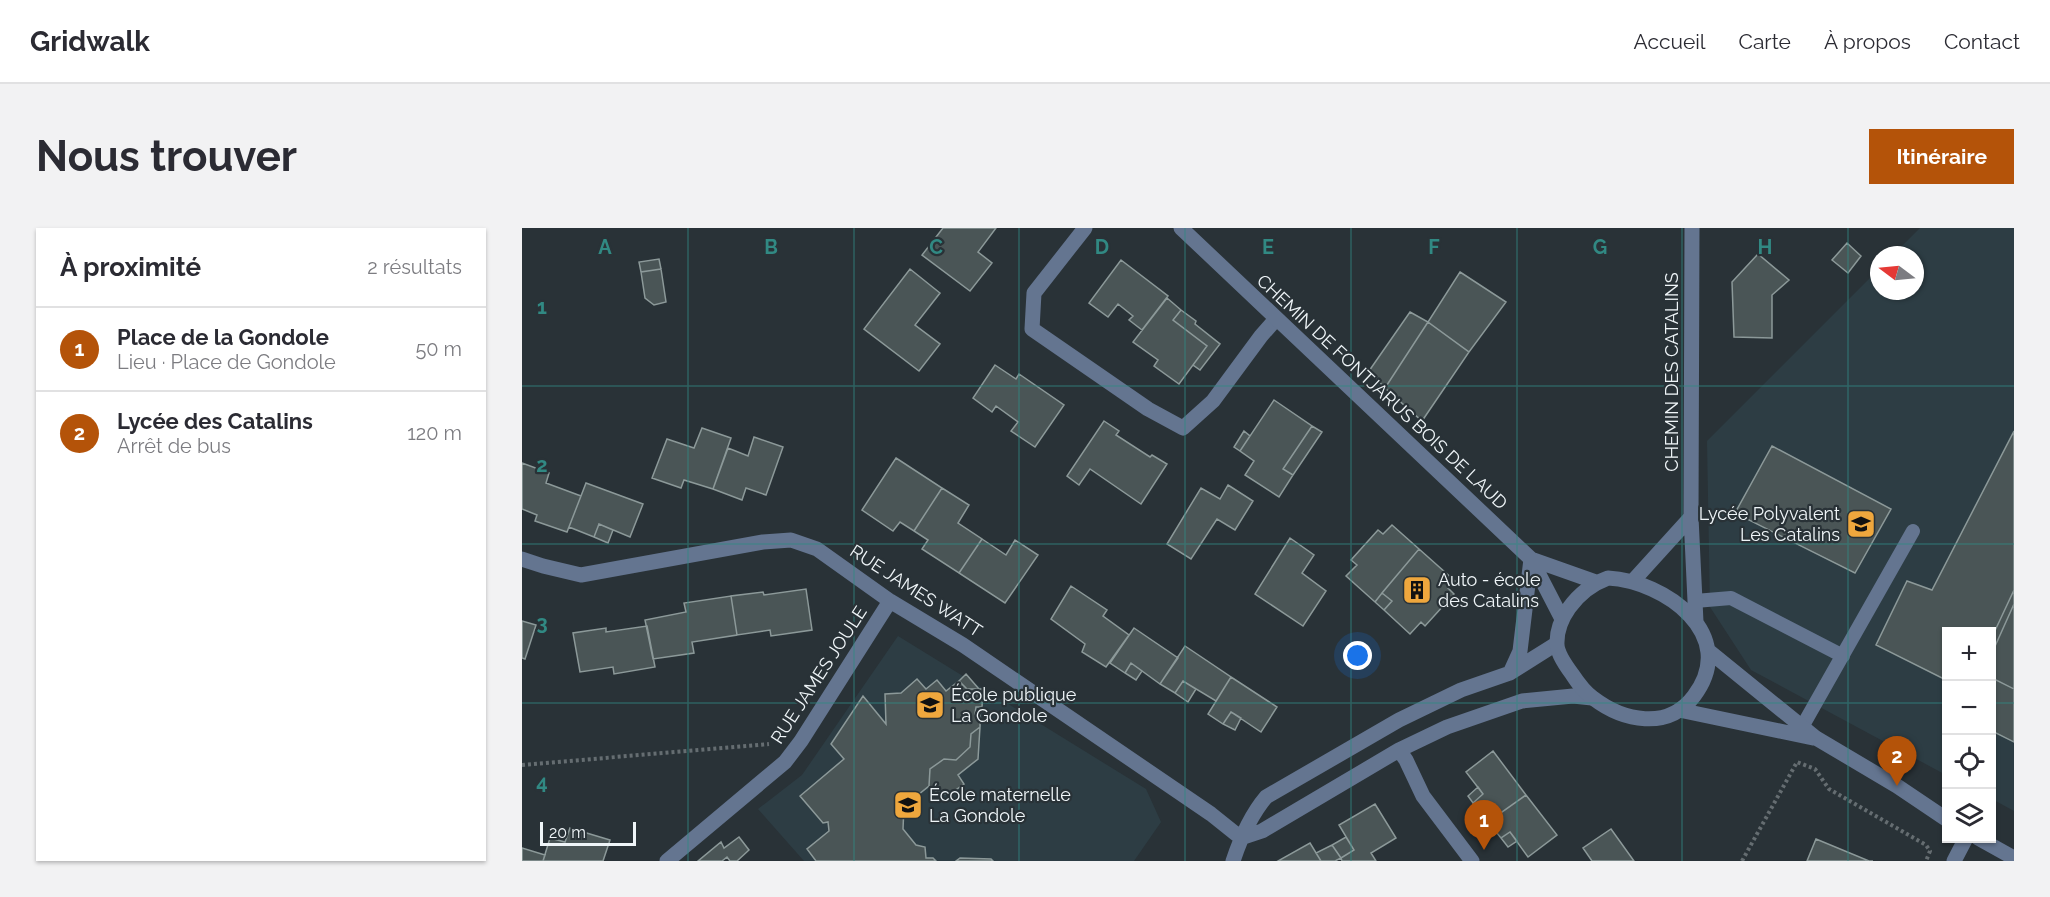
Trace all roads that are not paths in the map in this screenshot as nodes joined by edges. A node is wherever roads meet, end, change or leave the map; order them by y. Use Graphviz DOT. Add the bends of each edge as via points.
graph roads {
  1 [pos="1085,228"];
  2 [pos="1181,228"];
  3 [pos="1692,228"];
  4 [pos="1276,319"];
  5 [pos="1691,517"];
  6 [pos="1913,531"];
  7 [pos="522,559"];
  8 [pos="1531,559"];
  9 [pos="1596,582"];
  10 [pos="1632,582"];
  11 [pos="890,601"];
  12 [pos="1695,601"];
  13 [pos="1562,619"];
  14 [pos="1696,622"];
  15 [pos="1556,644"];
  16 [pos="1710,652"];
  17 [pos="1843,656"];
  18 [pos="1510,673"];
  19 [pos="1592,698"];
  20 [pos="1679,710"];
  21 [pos="1802,728"];
  22 [pos="1816,738"];
  23 [pos="1399,750"];
  24 [pos="1942,816"];
  25 [pos="1241,838"];
  26 [pos="1963,843"];
  27 [pos="1987,843"];
  28 [pos="2014,858"];
  29 [pos="667,861"];
  30 [pos="1233,861"];
  31 [pos="1472,861"];
  32 [pos="1954,861"];
  1 -- 4 [label="street" via="1034,293 1032,329 1148,409 1183,428 1213,401"];
  2 -- 4 [label="street, CHEMIN DE FONTJARUS BOIS DE LAUD"];
  3 -- 5 [label="street, CHEMIN DES CATALINS"];
  4 -- 8 [label="street, CHEMIN DE FONTJARUS BOIS DE LAUD"];
  5 -- 10 [label="street"];
  5 -- 12 [label="street, CHEMIN DES CATALINS"];
  6 -- 17 [label="lane"];
  7 -- 11 [label="street, RUE JAMES WATT" via="581,575 791,540 817,549"];
  8 -- 9 [label="street"];
  8 -- 13 [label="street"];
  8 -- 18 [label="street" via="1520,651"];
  9 -- 10 [label="street" via="1608,578"];
  9 -- 13 [label="street" via="1576,599"];
  10 -- 14 [label="street" via="1662,595"];
  11 -- 25 [label="street, RUE JAMES WATT" via="963,645"];
  11 -- 29 [label="street, RUE JAMES JOULE" via="785,762"];
  12 -- 14 [label="street, CHEMIN DES CATALINS"];
  12 -- 17 [label="lane" via="1731,598"];
  13 -- 15 [label="street"];
  14 -- 16 [label="street"];
  15 -- 18 [label="street"];
  15 -- 19 [label="street" via="1566,666"];
  16 -- 20 [label="street" via="1701,687"];
  16 -- 21 [label="street"];
  17 -- 21 [label="lane"];
  18 -- 25 [label="street" via="1461,690 1399,720 1266,797 1253,812"];
  19 -- 20 [label="street" via="1637,719 1662,719"];
  19 -- 23 [label="street" via="1522,701 1447,727"];
  20 -- 22 [label="street"];
  21 -- 22 [label="street"];
  22 -- 24 [label="street"];
  23 -- 25 [label="street" via="1262,831"];
  23 -- 31 [label="street" via="1423,796"];
  25 -- 30 [label="street"];
  26 -- 32 [label="street"];
  27 -- 28 [label="street"];
}
